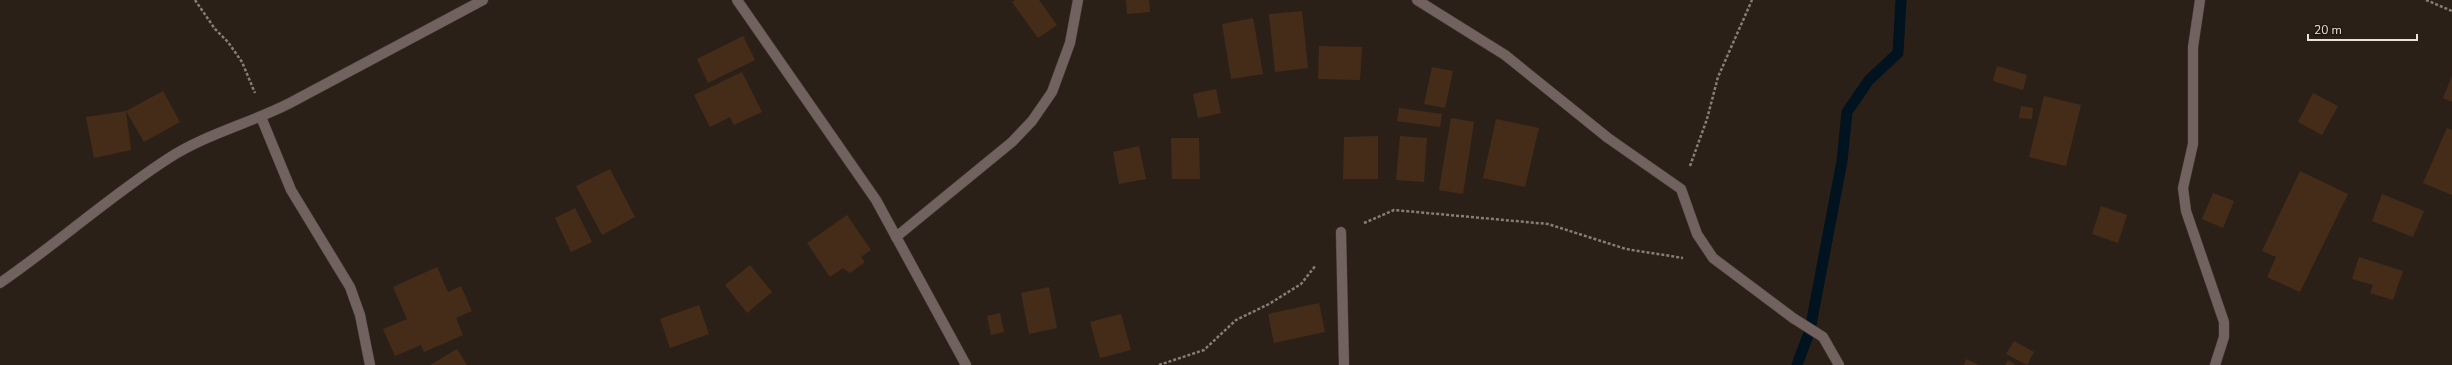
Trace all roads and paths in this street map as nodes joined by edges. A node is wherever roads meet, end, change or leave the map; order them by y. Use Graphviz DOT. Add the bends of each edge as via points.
graph roads {
  1 [pos="195,0"];
  2 [pos="483,0"];
  3 [pos="737,0"];
  4 [pos="1078,0"];
  5 [pos="1417,0"];
  6 [pos="1752,0"];
  7 [pos="2200,0"];
  8 [pos="2426,0"];
  9 [pos="2452,11"];
  10 [pos="261,118"];
  11 [pos="1681,189"];
  12 [pos="1341,232"];
  13 [pos="896,237"];
  14 [pos="1713,258"];
  15 [pos="0,283"];
  16 [pos="370,365"];
  17 [pos="966,365"];
  18 [pos="1159,365"];
  19 [pos="1344,365"];
  20 [pos="1839,365"];
  21 [pos="2215,365"];
  1 -- 10 [label="path" via="242,62 252,84"];
  2 -- 10 [label="street"];
  3 -- 13 [label="street" via="876,200"];
  4 -- 13 [label="street" via="1070,43 1052,92 1032,121 1012,142"];
  5 -- 11 [label="street" via="1505,55 1608,138"];
  6 -- 11 [label="path" via="1718,77 1707,119"];
  7 -- 21 [label="street" via="2193,47 2193,144 2183,188 2186,211 2224,322 2224,337"];
  8 -- 9 [label="path"];
  10 -- 15 [label="street" via="203,139 169,158 95,210 58,241"];
  10 -- 16 [label="street" via="291,190 350,287 360,315"];
  11 -- 14 [label="street" via="1697,234"];
  12 -- 14 [label="path" via="1394,210 1548,224 1626,249 1677,258"];
  12 -- 18 [label="path" via="1301,284 1236,320 1204,350"];
  12 -- 19 [label="street"];
  13 -- 17 [label="street"];
  14 -- 20 [label="street" via="1793,318 1823,337"];
}
